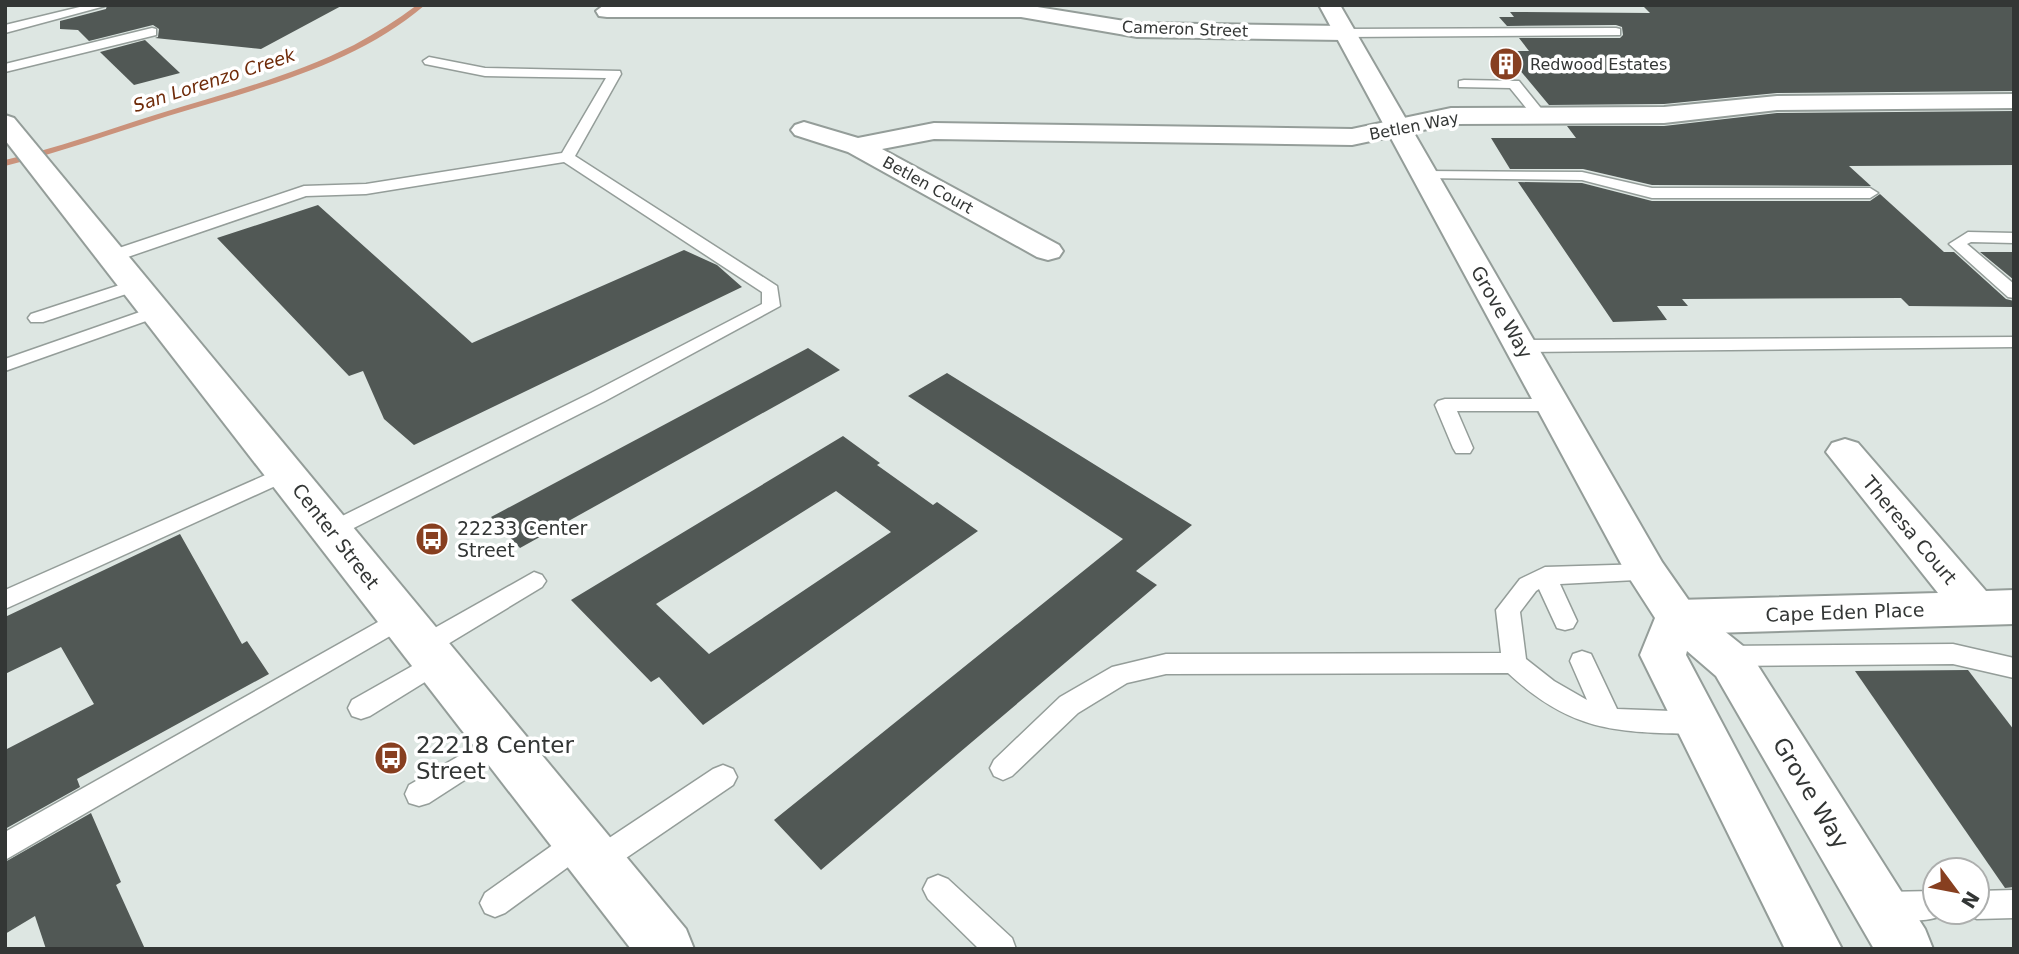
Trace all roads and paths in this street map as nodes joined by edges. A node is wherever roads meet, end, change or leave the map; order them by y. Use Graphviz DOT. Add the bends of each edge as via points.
graph roads {
  1 [pos="99,6"];
  2 [pos="607,11"];
  3 [pos="1337,19"];
  4 [pos="5,29"];
  5 [pos="152,32"];
  6 [pos="1616,32"];
  7 [pos="429,61"];
  8 [pos="5,68"];
  9 [pos="1464,84"];
  10 [pos="2014,102"];
  11 [pos="1541,117"];
  12 [pos="1396,128"];
  13 [pos="10,130"];
  14 [pos="804,130"];
  15 [pos="857,146"];
  16 [pos="567,157"];
  17 [pos="1424,175"];
  18 [pos="1870,193"];
  19 [pos="2014,238"];
  20 [pos="1048,251"];
  21 [pos="135,284"];
  22 [pos="2014,293"];
  23 [pos="37,318"];
  24 [pos="2014,342"];
  25 [pos="1522,346"];
  26 [pos="5,365"];
  27 [pos="1556,405"];
  28 [pos="1463,448"];
  29 [pos="1845,452"];
  30 [pos="286,473"];
  31 [pos="332,531"];
  32 [pos="1647,573"];
  33 [pos="1545,576"];
  34 [pos="534,582"];
  35 [pos="5,600"];
  36 [pos="1994,608"];
  37 [pos="1677,617"];
  38 [pos="1565,621"];
  39 [pos="421,642"];
  40 [pos="1724,656"];
  41 [pos="1582,661"];
  42 [pos="1514,663"];
  43 [pos="2014,668"];
  44 [pos="361,708"];
  45 [pos="1608,719"];
  46 [pos="1699,723"];
  47 [pos="502,742"];
  48 [pos="1003,768"];
  49 [pos="723,777"];
  50 [pos="419,794"];
  51 [pos="5,847"];
  52 [pos="589,852"];
  53 [pos="938,889"];
  54 [pos="495,903"];
  55 [pos="2014,904"];
  56 [pos="1921,905"];
  57 [pos="1991,905"];
  58 [pos="1880,906"];
  59 [pos="666,949"];
  60 [pos="1001,949"];
  61 [pos="1814,949"];
  62 [pos="1905,949"];
  1 -- 4 [label="lane"];
  2 -- 3 [label="street, Cameron Street" via="1021,11 1137,30"];
  3 -- 6 [label="lane"];
  3 -- 12 [label="street, Grove Way"];
  5 -- 8 [label="lane"];
  7 -- 16 [label="lane" via="485,72 615,74"];
  9 -- 11 [label="lane" via="1514,84"];
  10 -- 11 [label="street, Betlen Way" via="1777,103 1664,115"];
  11 -- 12 [label="street, Betlen Way" via="1451,116"];
  12 -- 15 [label="street, Betlen Way" via="1352,138 934,131"];
  12 -- 17 [label="street, Grove Way"];
  13 -- 21 [label="street, Center Street"];
  14 -- 15 [label="street, Betlen Court"];
  15 -- 20 [label="street, Betlen Court"];
  16 -- 21 [label="lane" via="366,189 304,191"];
  16 -- 31 [label="lane" via="771,290 771,306"];
  17 -- 18 [label="lane" via="1582,176 1653,193"];
  17 -- 25 [label="street, Grove Way"];
  19 -- 22 [label="lane" via="1968,237 1957,244"];
  21 -- 23 [label="lane"];
  21 -- 26 [label="lane"];
  21 -- 30 [label="street, Center Street"];
  24 -- 25 [label="lane"];
  25 -- 27 [label="street, Grove Way"];
  27 -- 28 [label="lane" via="1445,405"];
  27 -- 32 [label="street, Grove Way"];
  29 -- 36 [label="street, Theresa Court"];
  30 -- 31 [label="street, Center Street"];
  30 -- 35 [label="lane"];
  31 -- 39 [label="street, Center Street"];
  32 -- 33 [label="lane"];
  32 -- 37 [label="street, Grove Way"];
  33 -- 38 [label="lane"];
  33 -- 42 [label="lane" via="1528,585 1508,610"];
  34 -- 39 [label="lane"];
  36 -- 37 [label="street, Cape Eden Place"];
  37 -- 40 [label="street, Grove Way"];
  37 -- 46 [label="street" via="1663,655"];
  39 -- 44 [label="lane"];
  39 -- 47 [label="street, Center Street"];
  39 -- 51 [label="lane"];
  40 -- 43 [label="lane" via="1953,654"];
  40 -- 58 [label="street, Grove Way"];
  41 -- 45 [label="lane"];
  42 -- 45 [label="lane" via="1539,687"];
  42 -- 48 [label="lane" via="1166,664 1121,674 1069,705"];
  45 -- 46 [label="lane"];
  46 -- 61 [label="street"];
  47 -- 50 [label="lane"];
  47 -- 52 [label="street, Center Street"];
  49 -- 52 [label="lane"];
  52 -- 54 [label="lane"];
  52 -- 59 [label="street, Center Street"];
  53 -- 60 [label="lane"];
  55 -- 57 [label="lane"];
  56 -- 58 [label="lane"];
  58 -- 62 [label="street, Grove Way"];
}
